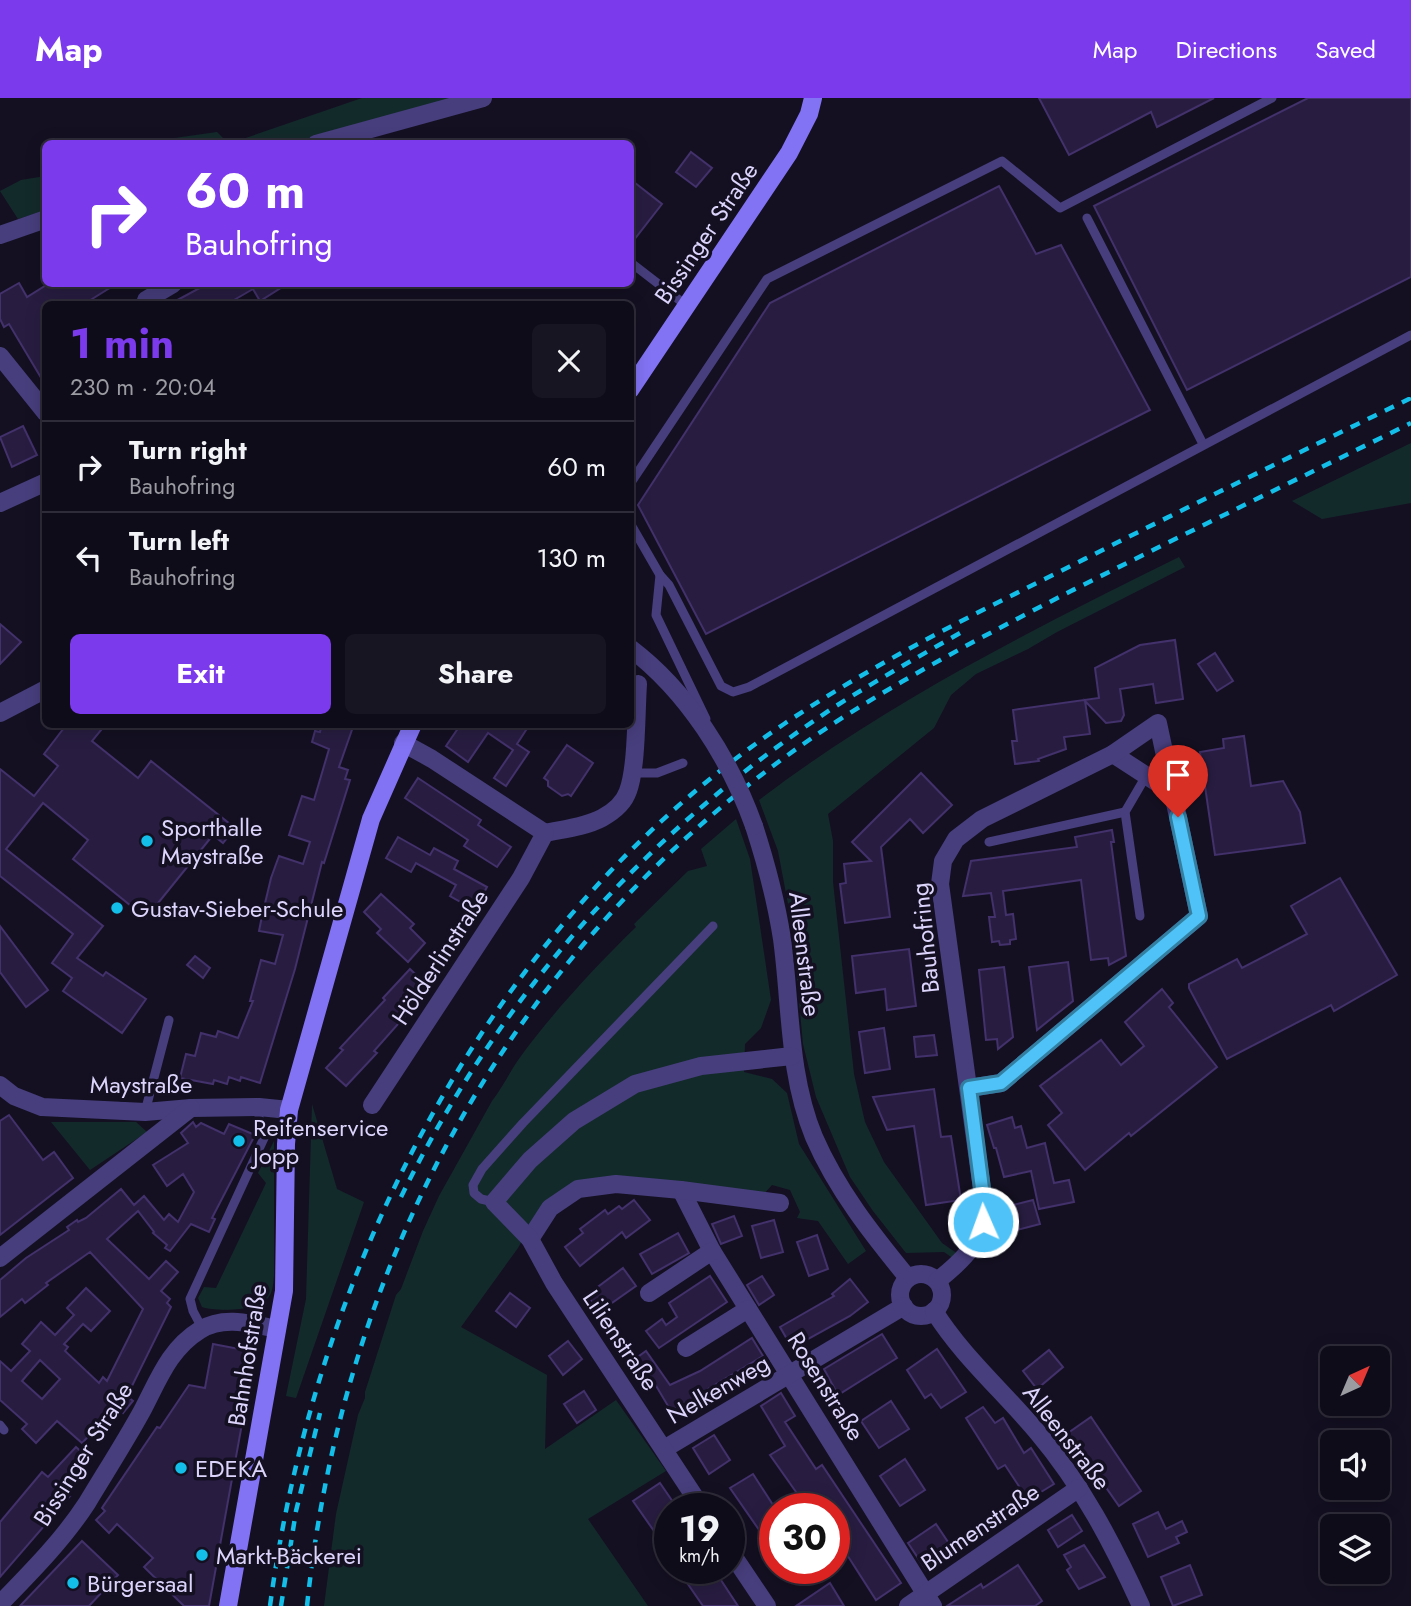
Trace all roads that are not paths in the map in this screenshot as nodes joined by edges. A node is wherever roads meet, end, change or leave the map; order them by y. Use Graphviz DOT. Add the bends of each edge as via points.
graph roads {
  1 [pos="483,98"];
  2 [pos="813,98"];
  3 [pos="1272,98"];
  4 [pos="331,140"];
  5 [pos="1087,218"];
  6 [pos="42,220"];
  7 [pos="0,235"];
  8 [pos="634,265"];
  9 [pos="168,287"];
  10 [pos="147,301"];
  11 [pos="687,306"];
  12 [pos="1411,335"];
  13 [pos="0,356"];
  14 [pos="634,384"];
  15 [pos="42,408"];
  16 [pos="1203,444"];
  17 [pos="634,478"];
  18 [pos="42,484"];
  19 [pos="0,503"];
  20 [pos="634,530"];
  21 [pos="660,575"];
  22 [pos="634,652"];
  23 [pos="638,684"];
  24 [pos="42,691"];
  25 [pos="0,713"];
  26 [pos="411,728"];
  27 [pos="711,730"];
  28 [pos="403,743"];
  29 [pos="1113,754"];
  30 [pos="682,763"];
  31 [pos="632,773"];
  32 [pos="1146,775"];
  33 [pos="1173,793"];
  34 [pos="1125,812"];
  35 [pos="545,833"];
  36 [pos="989,842"];
  37 [pos="1140,916"];
  38 [pos="713,926"];
  39 [pos="169,1020"];
  40 [pos="792,1056"];
  41 [pos="969,1088"];
  42 [pos="5,1096"];
  43 [pos="372,1105"];
  44 [pos="260,1107"];
  45 [pos="191,1108"];
  46 [pos="289,1110"];
  47 [pos="145,1112"];
  48 [pos="681,1190"];
  49 [pos="494,1202"];
  50 [pos="780,1203"];
  51 [pos="530,1239"];
  52 [pos="712,1251"];
  53 [pos="0,1258"];
  54 [pos="908,1278"];
  55 [pos="937,1281"];
  56 [pos="649,1293"];
  57 [pos="904,1306"];
  58 [pos="748,1309"];
  59 [pos="934,1311"];
  60 [pos="202,1328"];
  61 [pos="277,1329"];
  62 [pos="686,1348"];
  63 [pos="790,1375"];
  64 [pos="664,1449"];
  65 [pos="1079,1488"];
  66 [pos="692,1493"];
  67 [pos="745,1573"];
  68 [pos="929,1600"];
  69 [pos="0,1604"];
  70 [pos="228,1606"];
  71 [pos="767,1606"];
  72 [pos="908,1606"];
  73 [pos="1141,1606"];
  1 -- 4 [label="street"];
  2 -- 11 [label="main road, Bissinger Straße" via="794,145"];
  3 -- 17 [label="lane" via="1060,208 1002,161 767,279"];
  5 -- 16 [label="lane"];
  6 -- 7 [label="street"];
  8 -- 11 [label="lane"];
  9 -- 10 [label="street"];
  11 -- 14 [label="main road, Bissinger Straße"];
  12 -- 16 [label="lane"];
  13 -- 15 [label="street"];
  16 -- 21 [label="lane" via="733,692 720,686"];
  18 -- 19 [label="street"];
  20 -- 21 [label="lane"];
  21 -- 27 [label="lane" via="656,615"];
  22 -- 40 [label="street, Alleenstraße, bridge" via="666,680 716,747 754,826 782,940"];
  23 -- 31 [label="street"];
  24 -- 25 [label="street"];
  26 -- 28 [label="main road"];
  28 -- 35 [label="street"];
  28 -- 46 [label="main road" via="371,819"];
  29 -- 32 [label="street"];
  29 -- 33 [label="street, Bauhofring" via="1158,723"];
  29 -- 41 [label="street, Bauhofring" via="982,819 956,839 943,861 940,884"];
  30 -- 31 [label="lane" via="657,773"];
  31 -- 35 [label="street" via="628,793 610,813 584,825"];
  32 -- 33 [label="street"];
  32 -- 34 [label="lane"];
  33 -- 41 [label="street, Bauhofring" via="1199,916 1001,1083"];
  34 -- 36 [label="lane"];
  34 -- 37 [label="lane"];
  35 -- 43 [label="street, Hölderlinstraße" via="521,878"];
  38 -- 49 [label="lane" via="482,1170 473,1185 474,1193"];
  39 -- 47 [label="lane"];
  40 -- 49 [label="street" via="701,1066 635,1084 574,1121 530,1160"];
  40 -- 54 [label="street, Alleenstraße" via="814,1137 830,1168 855,1211"];
  41 -- 55 [label="street, Bauhofring" via="983,1222 970,1251"];
  42 -- 47 [label="street, Maystraße" via="42,1107"];
  44 -- 45 [label="street, Maystraße"];
  44 -- 46 [label="street, Maystraße"];
  44 -- 60 [label="lane" via="264,1138 190,1299"];
  45 -- 47 [label="street, Maystraße"];
  45 -- 53 [label="street"];
  46 -- 61 [label="main road, Bahnhofstraße" via="284,1291"];
  48 -- 50 [label="street"];
  48 -- 51 [label="street" via="616,1184 578,1189 550,1208"];
  48 -- 52 [label="street, Rosenstraße"];
  49 -- 51 [label="street, Lilienstraße"];
  51 -- 64 [label="street, Lilienstraße"];
  52 -- 56 [label="street"];
  52 -- 58 [label="street, Rosenstraße"];
  54 -- 55 [label="street" via="920,1274"];
  54 -- 57 [label="street" via="901,1289"];
  55 -- 59 [label="street" via="942,1295"];
  57 -- 59 [label="street" via="918,1315"];
  57 -- 63 [label="street, Nelkenweg"];
  58 -- 62 [label="street"];
  58 -- 63 [label="street, Rosenstraße"];
  59 -- 65 [label="street, Alleenstraße"];
  60 -- 61 [label="street, Bissinger Straße" via="227,1321"];
  60 -- 69 [label="street, Bissinger Straße" via="172,1354 75,1520"];
  61 -- 70 [label="main road, Bahnhofstraße"];
  63 -- 64 [label="street, Nelkenweg"];
  63 -- 68 [label="street, Rosenstraße"];
  64 -- 66 [label="street, Lilienstraße"];
  65 -- 68 [label="street, Blumenstraße"];
  65 -- 73 [label="street, Alleenstraße"];
  67 -- 71 [label="street"];
  68 -- 72 [label="street, Blumenstraße"];
}
